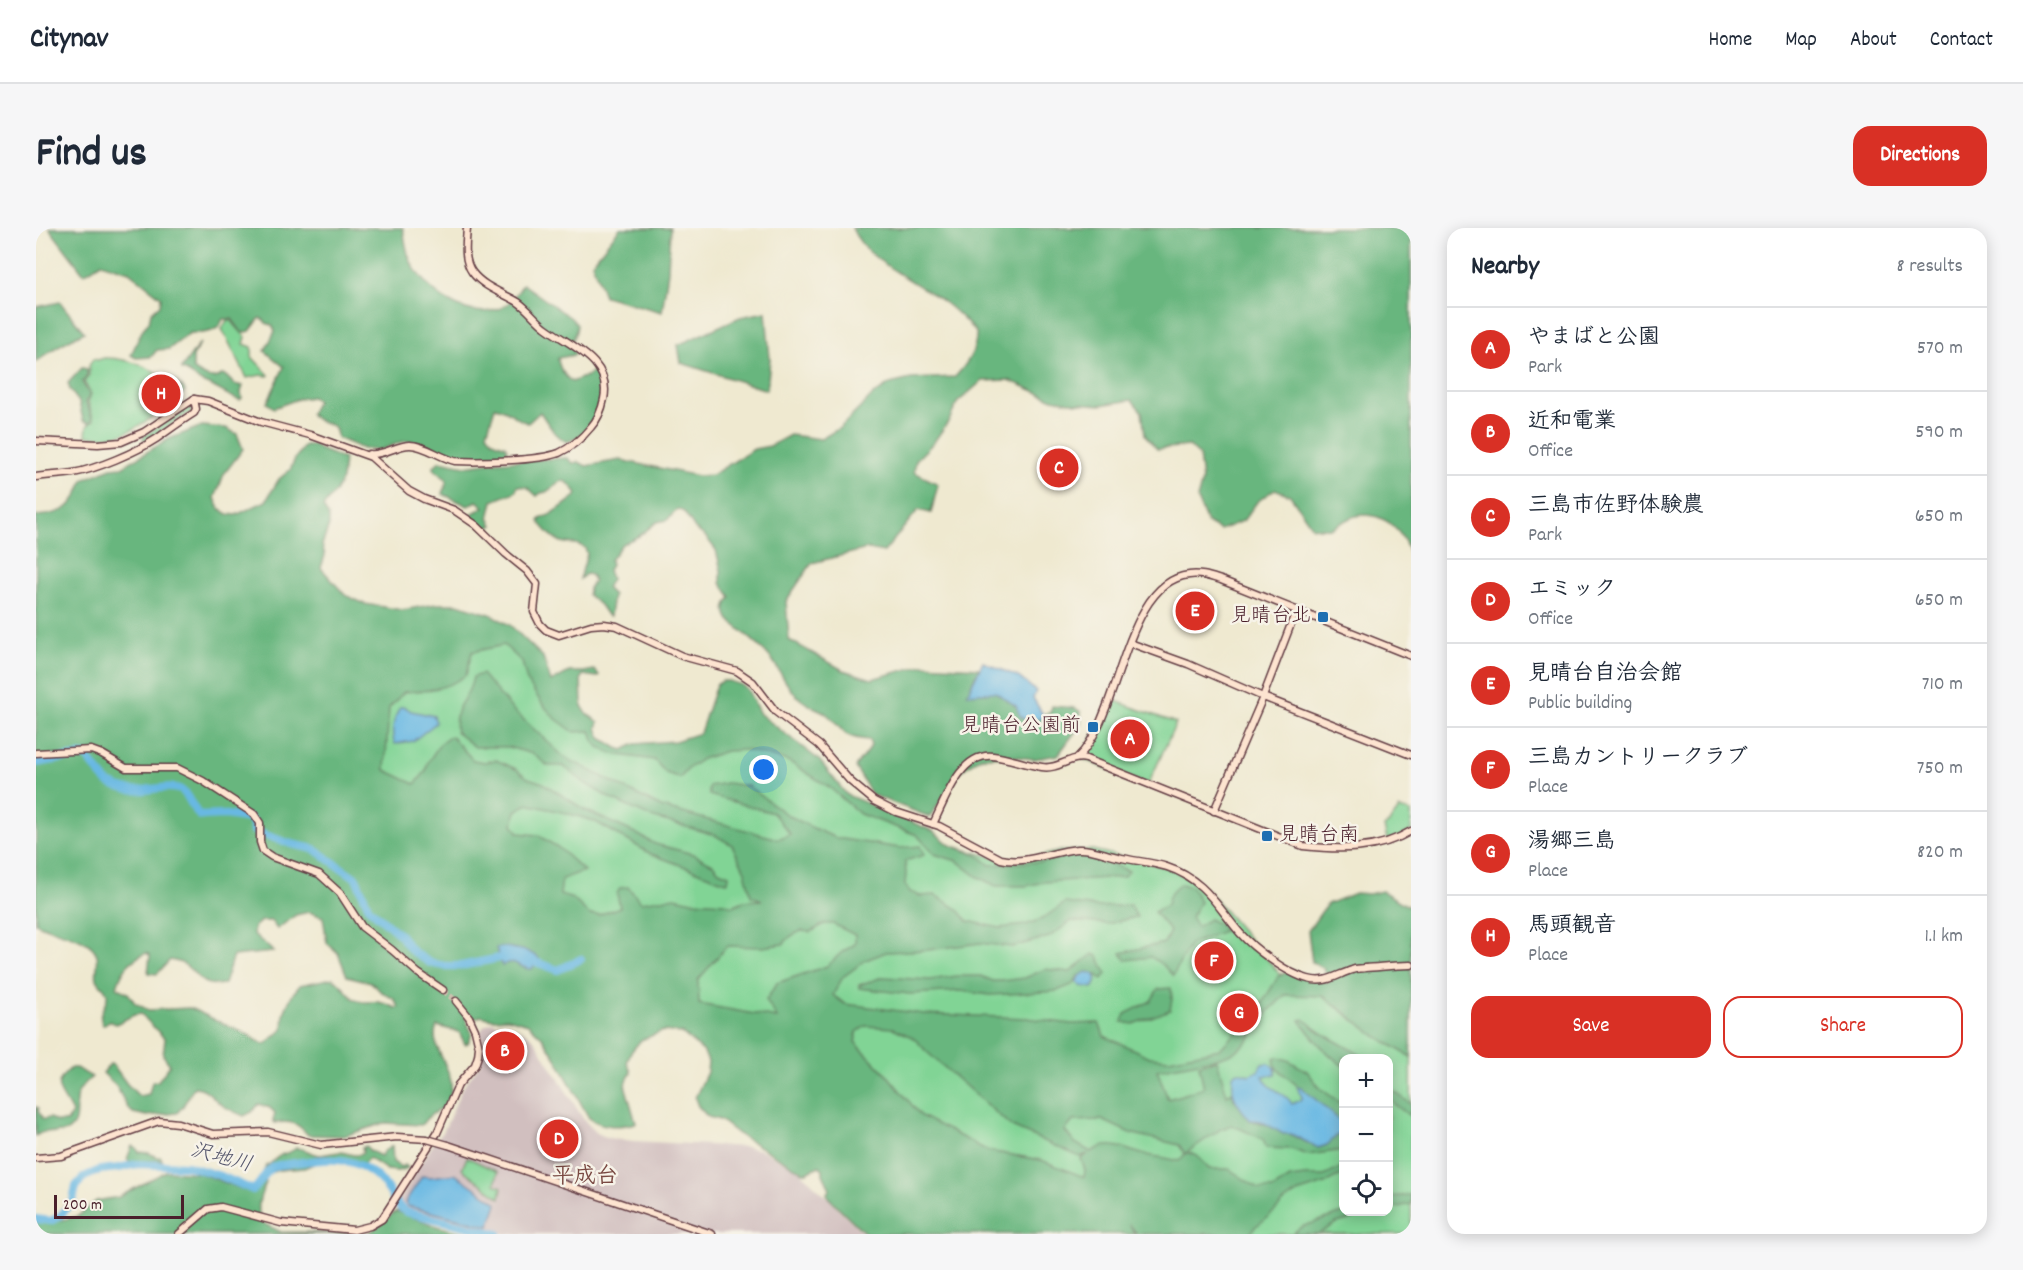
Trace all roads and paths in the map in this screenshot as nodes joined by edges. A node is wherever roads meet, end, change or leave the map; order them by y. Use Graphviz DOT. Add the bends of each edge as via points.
graph roads {
  1 [pos="467,228"];
  2 [pos="194,399"];
  3 [pos="36,441"];
  4 [pos="358,452"];
  5 [pos="36,477"];
  6 [pos="1296,610"];
  7 [pos="1130,643"];
  8 [pos="1411,656"];
  9 [pos="1263,697"];
  10 [pos="36,753"];
  11 [pos="1411,755"];
  12 [pos="1078,757"];
  13 [pos="1214,811"];
  14 [pos="933,824"];
  15 [pos="1411,831"];
  16 [pos="1411,965"];
  17 [pos="443,990"];
  18 [pos="456,1001"];
  19 [pos="36,1158"];
  20 [pos="179,1234"];
  21 [pos="712,1234"];
  1 -- 4 [label="street" via="466,257 477,278 519,303 599,368 605,382 600,415 583,437 560,452 545,456 455,461 410,445 375,455"];
  2 -- 3 [label="street" via="144,432 121,442"];
  2 -- 4 [label="street"];
  2 -- 5 [label="street" via="194,413 143,446 92,468"];
  4 -- 14 [label="street" via="371,457 416,496 463,515 527,571 537,584 534,612 546,630 559,635 591,625 617,626 682,656 737,671 753,682 776,712 819,745 863,794 890,810"];
  6 -- 7 [label="street" via="1221,580 1191,574 1170,581 1151,597"];
  6 -- 8 [label="street"];
  6 -- 9 [label="street"];
  7 -- 9 [label="street"];
  7 -- 12 [label="street" via="1100,720 1086,750"];
  9 -- 11 [label="street"];
  9 -- 13 [label="street"];
  10 -- 17 [label="street" via="91,750 126,768 177,768 203,781 254,814 260,823 263,851 319,874 340,893 362,927"];
  12 -- 13 [label="street"];
  12 -- 14 [label="street" via="1049,768 990,756 973,760 961,771"];
  13 -- 15 [label="street" via="1303,846 1330,849 1388,843"];
  14 -- 16 [label="street" via="1001,859 1012,861 1080,849 1180,872 1215,899 1242,936 1307,979 1334,978 1352,969"];
  18 -- 20 [label="street" via="475,1030 479,1047 475,1065 458,1085 442,1123 406,1184 376,1223 354,1230 281,1223 213,1207"];
  19 -- 21 [label="street, bridge" via="61,1156 159,1121 213,1134 268,1132 321,1145 397,1137 427,1139"];
}
